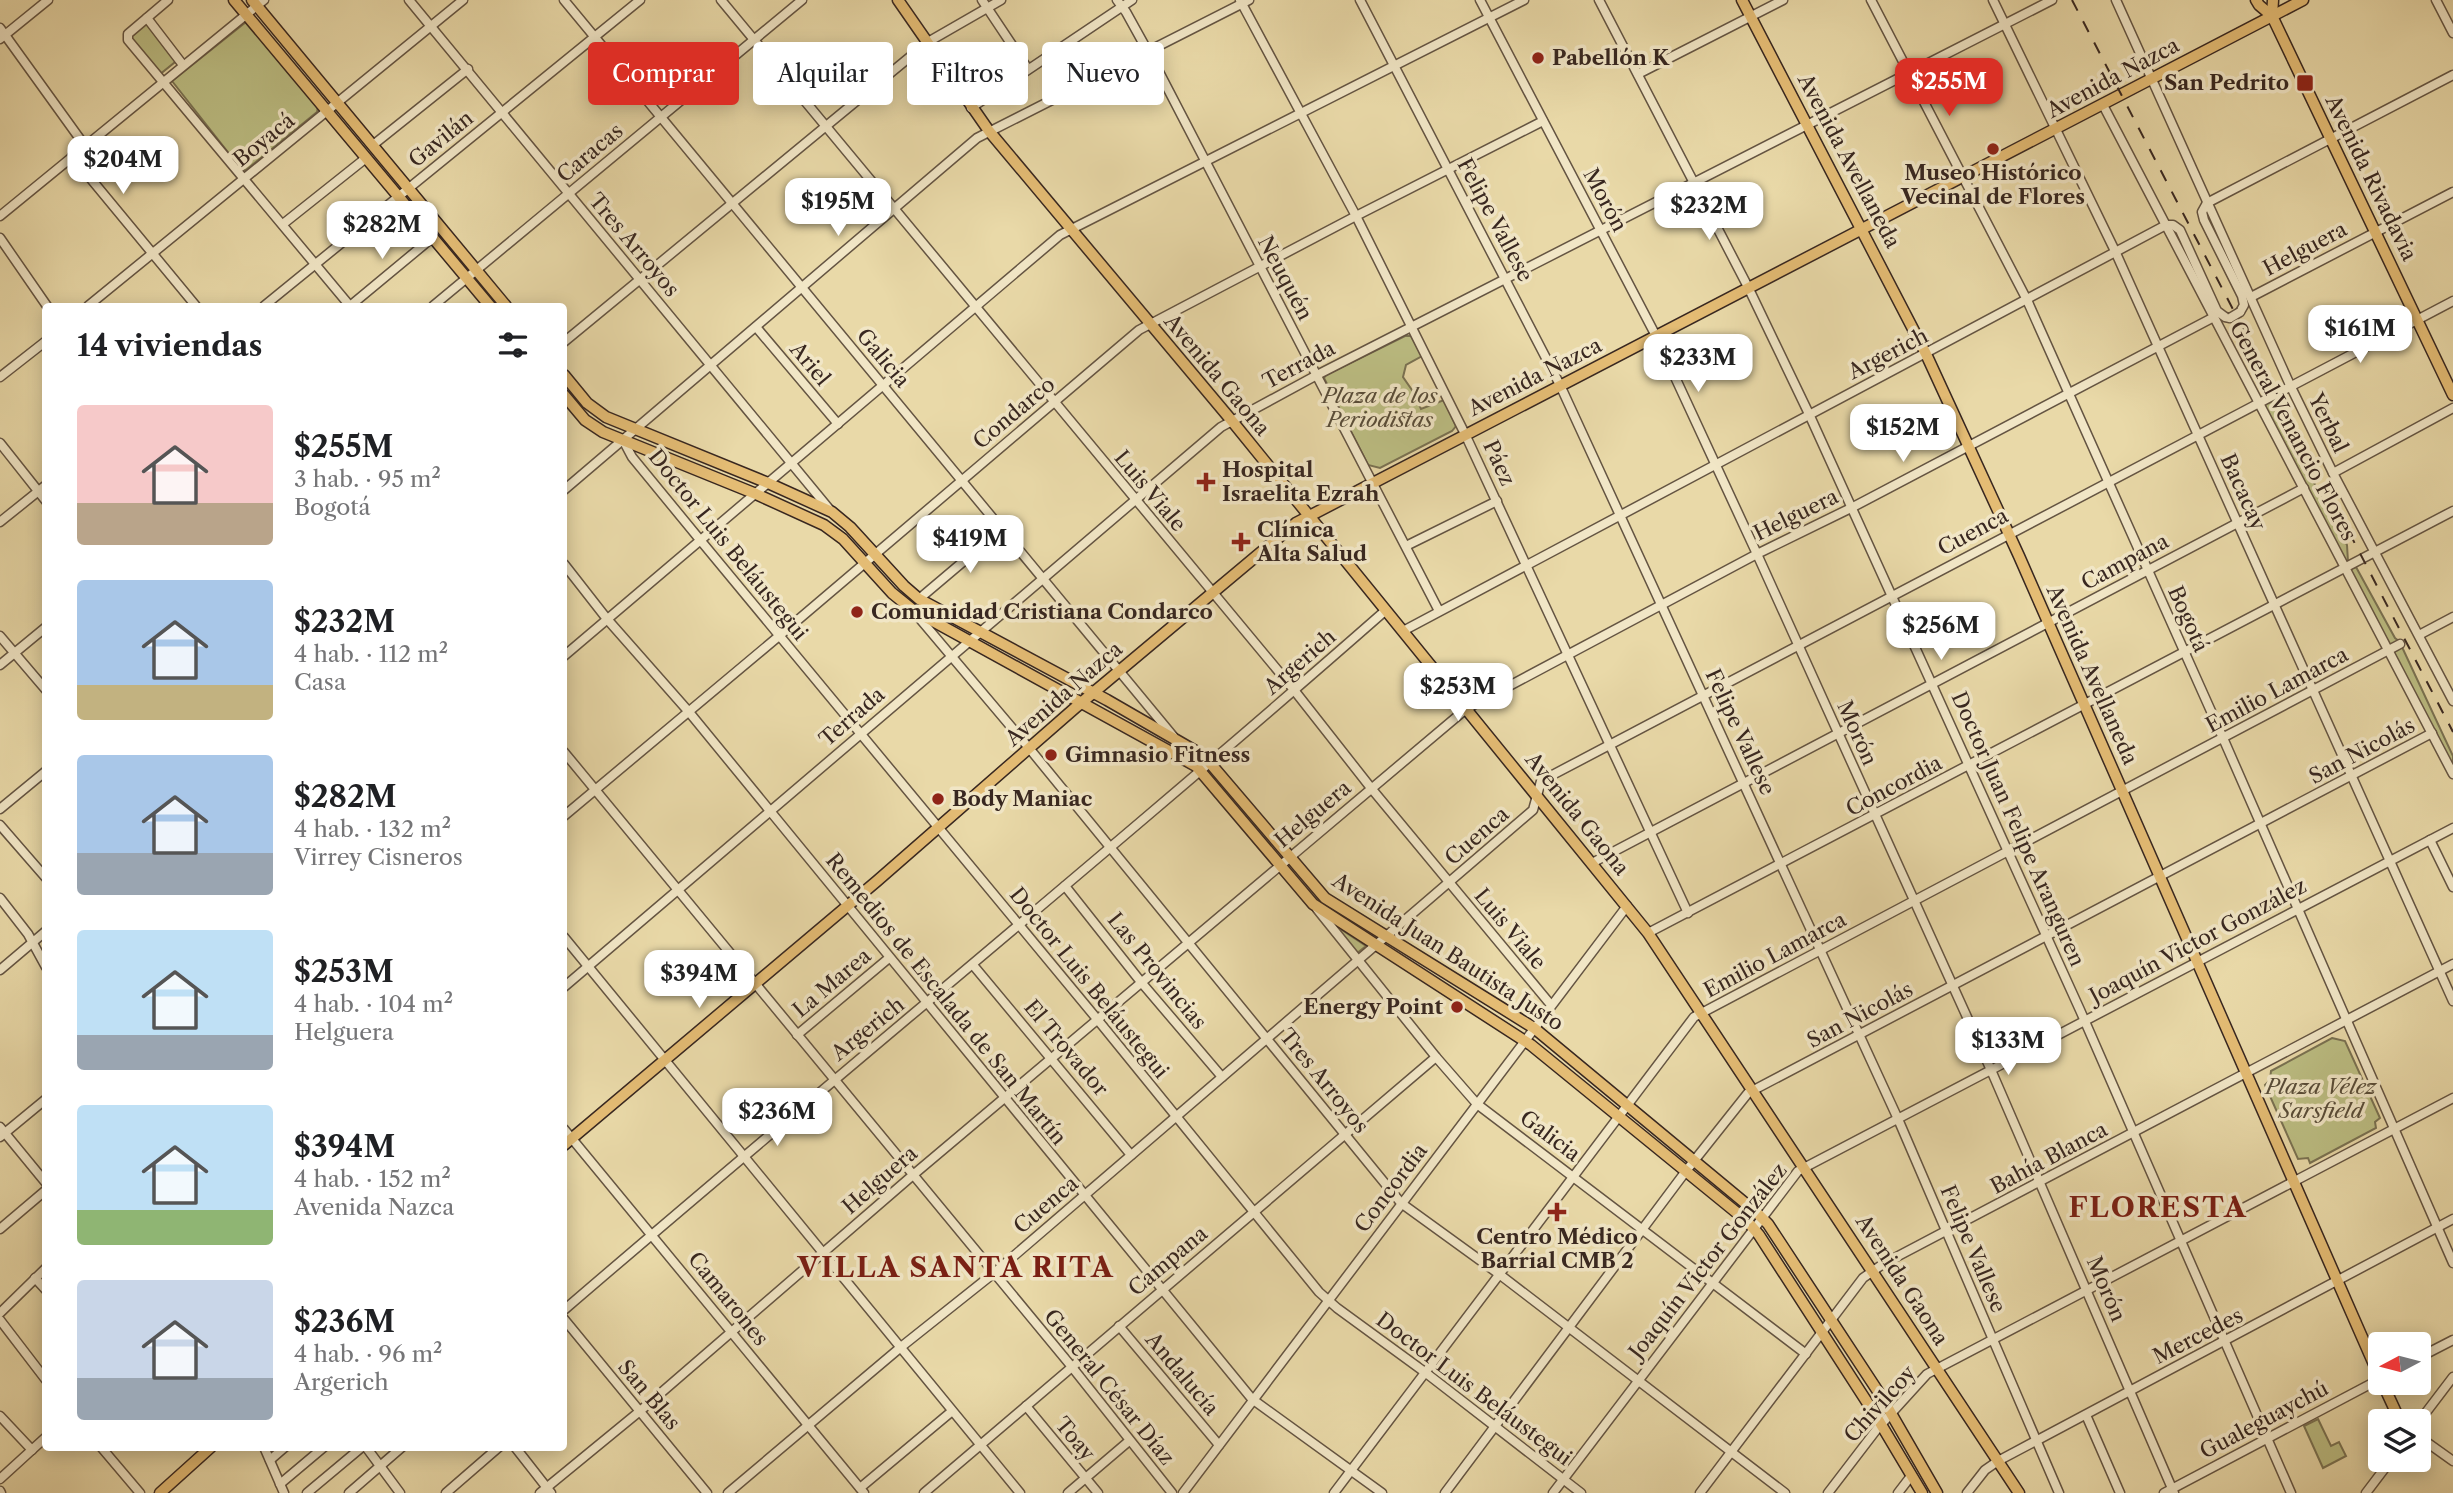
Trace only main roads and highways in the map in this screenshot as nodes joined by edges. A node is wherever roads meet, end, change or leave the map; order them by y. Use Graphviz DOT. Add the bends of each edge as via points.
graph roads {
  1 [pos="234,0"];
  2 [pos="898,0"];
  3 [pos="1742,0"];
  4 [pos="2256,0"];
  5 [pos="2273,0"];
  6 [pos="2303,0"];
  7 [pos="258,2"];
  8 [pos="2272,16"];
  9 [pos="1863,229"];
  10 [pos="488,303"];
  11 [pos="504,303"];
  12 [pos="567,378"];
  13 [pos="2453,395"];
  14 [pos="567,399"];
  15 [pos="1308,516"];
  16 [pos="1093,693"];
  17 [pos="1081,704"];
  18 [pos="567,1142"];
  19 [pos="2368,1351"];
  20 [pos="207,1451"];
  21 [pos="160,1493"];
  22 [pos="1922,1493"];
  23 [pos="1937,1493"];
  24 [pos="2019,1493"];
  1 -- 10 [label="main road"];
  2 -- 15 [label="main road, Avenida Gaona" via="989,131"];
  3 -- 9 [label="main road, Avenida Avellaneda"];
  4 -- 8 [label="main road, Avenida Rivadavia"];
  5 -- 8 [label="main road, Avenida Rivadavia"];
  6 -- 8 [label="main road, Avenida Nazca"];
  7 -- 11 [label="main road"];
  8 -- 9 [label="main road, Avenida Nazca"];
  8 -- 13 [label="main road, Avenida Rivadavia"];
  9 -- 15 [label="main road, Avenida Nazca"];
  9 -- 19 [label="main road, Avenida Avellaneda" via="1969,446"];
  12 -- 16 [label="main road, Avenida Juan Bautista Justo" via="596,411 616,422 832,512 919,599"];
  14 -- 17 [label="main road, Avenida Juan Bautista Justo" via="594,427 824,525 913,610"];
  15 -- 16 [label="main road, Avenida Nazca"];
  15 -- 24 [label="main road, Avenida Gaona" via="1648,933"];
  16 -- 17 [label="main road, Avenida Nazca"];
  16 -- 23 [label="main road, Avenida Juan Bautista Justo" via="1210,761 1325,898 1534,1028 1762,1217 1891,1413"];
  17 -- 18 [label="main road, Avenida Nazca"];
  17 -- 22 [label="main road, Avenida Juan Bautista Justo" via="1200,770 1313,904 1524,1040 1754,1228"];
  20 -- 21 [label="main road"];
}
